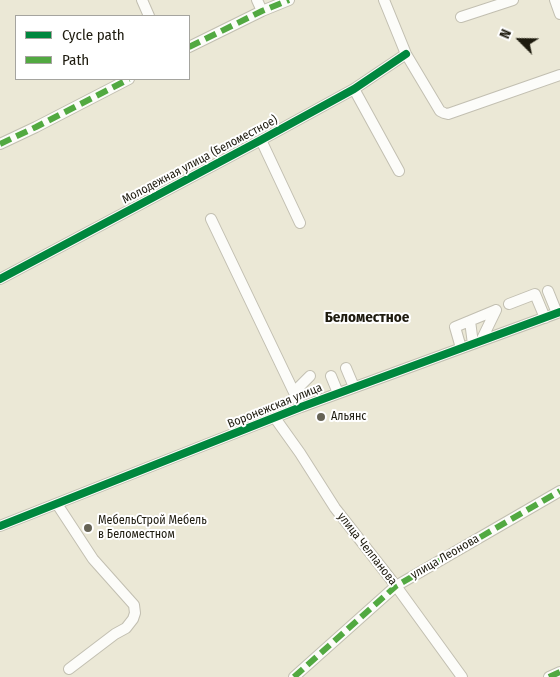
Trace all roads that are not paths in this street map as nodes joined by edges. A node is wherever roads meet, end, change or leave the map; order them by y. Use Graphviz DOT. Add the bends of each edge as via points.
graph roads {
  1 [pos="142,0"];
  2 [pos="257,0"];
  3 [pos="289,0"];
  4 [pos="384,0"];
  5 [pos="513,0"];
  6 [pos="555,0"];
  7 [pos="262,11"];
  8 [pos="560,14"];
  9 [pos="149,15"];
  10 [pos="460,17"];
  11 [pos="190,47"];
  12 [pos="406,54"];
  13 [pos="560,75"];
  14 [pos="127,80"];
  15 [pos="354,89"];
  16 [pos="261,140"];
  17 [pos="0,144"];
  18 [pos="400,171"];
  19 [pos="211,219"];
  20 [pos="300,224"];
  21 [pos="0,279"];
  22 [pos="548,291"];
  23 [pos="508,304"];
  24 [pos="559,312"];
  25 [pos="544,318"];
  26 [pos="470,321"];
  27 [pos="477,342"];
  28 [pos="461,348"];
  29 [pos="346,368"];
  30 [pos="310,376"];
  31 [pos="331,376"];
  32 [pos="354,387"];
  33 [pos="294,392"];
  34 [pos="338,393"];
  35 [pos="301,407"];
  36 [pos="275,418"];
  37 [pos="560,491"];
  38 [pos="57,504"];
  39 [pos="0,526"];
  40 [pos="396,586"];
  41 [pos="69,669"];
  42 [pos="560,672"];
  43 [pos="294,677"];
  44 [pos="462,677"];
  45 [pos="549,677"];
  1 -- 9 [label="street"];
  2 -- 7 [label="street"];
  3 -- 7 [label="street"];
  4 -- 12 [label="street"];
  5 -- 10 [label="street"];
  6 -- 8 [label="street"];
  7 -- 11 [label="street"];
  12 -- 13 [label="street" via="440,111 446,114"];
  12 -- 15 [label="street, Молодежная улица (Беломестное)"];
  14 -- 17 [label="street"];
  15 -- 16 [label="street, Молодежная улица (Беломестное)"];
  15 -- 18 [label="street"];
  16 -- 20 [label="street"];
  16 -- 21 [label="street, Молодежная улица (Беломестное)"];
  19 -- 33 [label="street, Воронежская улица"];
  22 -- 24 [label="street"];
  23 -- 25 [label="street" via="535,294"];
  24 -- 25 [label="street, Воронежская улица"];
  25 -- 27 [label="street, Воронежская улица"];
  26 -- 27 [label="street"];
  26 -- 27 [label="street" via="496,310"];
  26 -- 28 [label="street" via="456,327"];
  27 -- 28 [label="street, Воронежская улица"];
  28 -- 32 [label="street, Воронежская улица"];
  29 -- 32 [label="street"];
  30 -- 33 [label="street"];
  31 -- 34 [label="street"];
  32 -- 34 [label="street, Воронежская улица"];
  33 -- 35 [label="street, Воронежская улица"];
  34 -- 35 [label="street, Воронежская улица"];
  35 -- 36 [label="street, Воронежская улица"];
  36 -- 38 [label="street, Воронежская улица"];
  36 -- 40 [label="street, улица Челпанова" via="335,508"];
  37 -- 40 [label="street, улица Леонова"];
  38 -- 39 [label="street, Воронежская улица"];
  38 -- 41 [label="street" via="93,559 135,609 126,628"];
  40 -- 43 [label="street, улица Леонова"];
  40 -- 44 [label="street, улица Челпанова"];
  42 -- 45 [label="street"];
}
